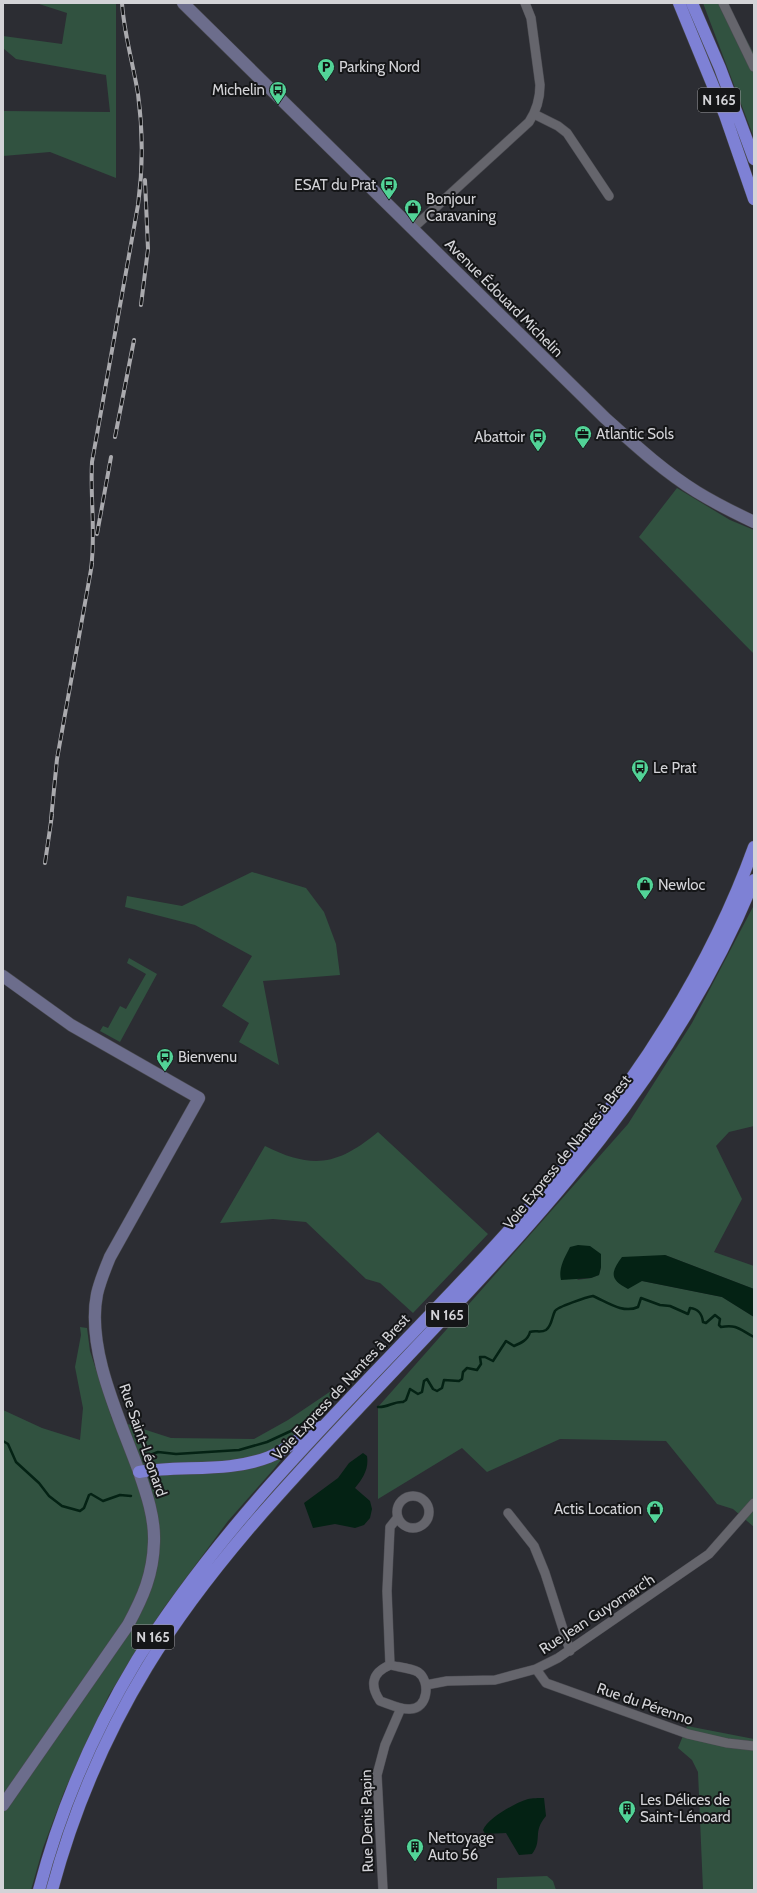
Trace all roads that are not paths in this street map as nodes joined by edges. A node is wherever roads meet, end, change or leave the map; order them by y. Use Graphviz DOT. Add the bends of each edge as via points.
graph roads {
  1 [pos="184,3"];
  2 [pos="525,3"];
  3 [pos="679,3"];
  4 [pos="692,3"];
  5 [pos="723,3"];
  6 [pos="754,67"];
  7 [pos="534,114"];
  8 [pos="754,159"];
  9 [pos="608,196"];
  10 [pos="754,199"];
  11 [pos="412,229"];
  12 [pos="754,522"];
  13 [pos="754,847"];
  14 [pos="754,880"];
  15 [pos="4,977"];
  16 [pos="329,1422"];
  17 [pos="139,1472"];
  18 [pos="754,1503"];
  19 [pos="508,1513"];
  20 [pos="398,1517"];
  21 [pos="570,1651"];
  22 [pos="390,1665"];
  23 [pos="536,1669"];
  24 [pos="426,1685"];
  25 [pos="401,1708"];
  26 [pos="754,1746"];
  27 [pos="4,1802"];
  28 [pos="39,1890"];
  29 [pos="52,1890"];
  30 [pos="383,1890"];
  1 -- 11 [label="main road, Avenue Édouard Michelin"];
  2 -- 7 [label="street" via="531,18 540,85"];
  3 -- 10 [label="highway, N 165" via="725,115"];
  4 -- 8 [label="highway, N 165" via="720,68"];
  5 -- 6 [label="street"];
  7 -- 9 [label="street" via="558,126 567,134"];
  7 -- 11 [label="street" via="529,122"];
  11 -- 12 [label="main road, Avenue Édouard Michelin" via="582,397 647,455 697,492"];
  13 -- 16 [label="highway, Voie Express de Nantes à Brest / N 165" via="702,967 664,1032 611,1107 517,1221"];
  14 -- 29 [label="highway, Voie Express de Nantes à Brest / N 165" via="722,953 689,1014 649,1076 617,1119 502,1255 276,1497 210,1577 171,1631 132,1694 103,1751 76,1815"];
  15 -- 17 [label="main road, Rue Saint-Léonard" via="71,1025 199,1098 110,1257 97,1294 95,1340 100,1364"];
  16 -- 17 [label="highway" via="270,1456 251,1462 232,1466"];
  16 -- 28 [label="highway, Voie Express de Nantes à Brest / N 165" via="268,1488 214,1554 138,1659 101,1726 81,1771 57,1832"];
  17 -- 27 [label="main road, Rue Saint-Léonard" via="150,1506 154,1542 152,1567 144,1595 128,1625"];
  18 -- 21 [label="street, Rue Jean Guyomarc'h" via="709,1554"];
  19 -- 21 [label="street" via="534,1546"];
  20 -- 22 [label="street" via="390,1527 387,1591"];
  21 -- 23 [label="street, Rue Jean Guyomarc'h"];
  22 -- 24 [label="street" via="418,1672"];
  22 -- 25 [label="street" via="375,1677 374,1693 380,1701"];
  23 -- 24 [label="street, Rue Jean Guyomarc'h" via="495,1680 447,1681"];
  23 -- 26 [label="street, Rue du Pérenno" via="546,1683 658,1724 704,1738"];
  24 -- 25 [label="street" via="426,1694 421,1703 411,1709"];
  25 -- 30 [label="street, Rue Denis Papin" via="385,1745 377,1775"];
}
